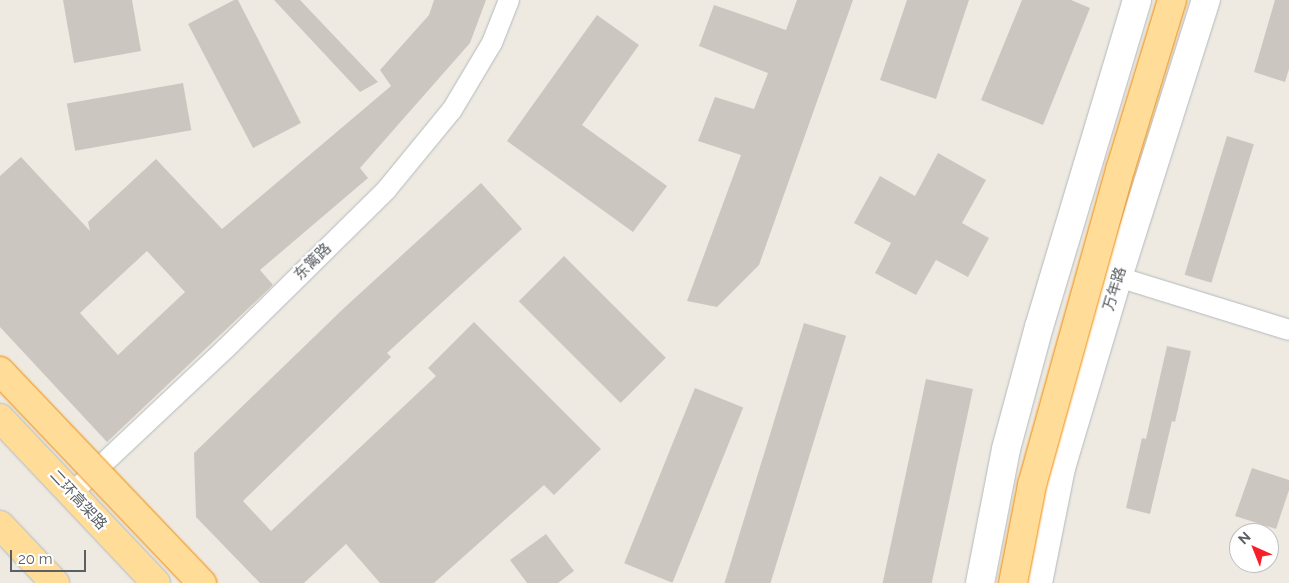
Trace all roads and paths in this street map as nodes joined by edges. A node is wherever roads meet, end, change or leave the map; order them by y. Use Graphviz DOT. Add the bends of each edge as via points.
graph roads {
  1 [pos="510,0"];
  2 [pos="1137,0"];
  3 [pos="1172,0"];
  4 [pos="1206,0"];
  5 [pos="1106,100"];
  6 [pos="1169,118"];
  7 [pos="1118,277"];
  8 [pos="1289,330"];
  9 [pos="0,371"];
  10 [pos="0,407"];
  11 [pos="0,418"];
  12 [pos="75,490"];
  13 [pos="0,524"];
  14 [pos="0,540"];
  15 [pos="40,583"];
  16 [pos="55,583"];
  17 [pos="156,583"];
  18 [pos="164,583"];
  19 [pos="202,583"];
  20 [pos="980,583"];
  21 [pos="1013,583"];
  22 [pos="1038,583"];
  1 -- 12 [label="street, 东篱路" via="492,44 452,110 387,189 226,348"];
  2 -- 5 [label="main road"];
  3 -- 21 [label="highway, bridge" via="1121,167 1032,485"];
  4 -- 6 [label="main road, 万年路"];
  5 -- 6 [label="main road" via="1104,126 1124,148 1139,148 1152,141"];
  5 -- 20 [label="main road" via="1006,448"];
  6 -- 7 [label="main road, 万年路"];
  7 -- 8 [label="street"];
  7 -- 22 [label="main road, 万年路" via="1062,468"];
  9 -- 19 [label="highway, bridge"];
  10 -- 12 [label="main road"];
  11 -- 17 [label="highway, 二环高架路"];
  12 -- 18 [label="main road"];
  13 -- 16 [label="highway"];
  14 -- 15 [label="main road"];
}
